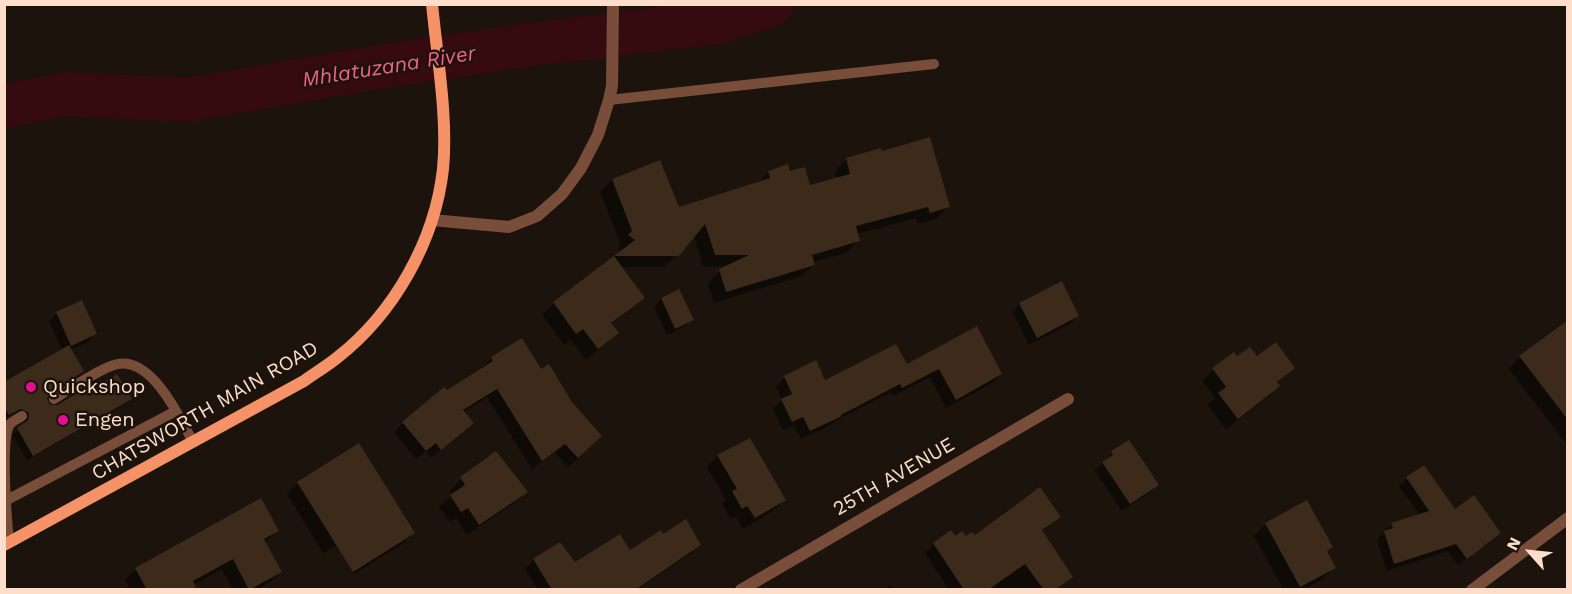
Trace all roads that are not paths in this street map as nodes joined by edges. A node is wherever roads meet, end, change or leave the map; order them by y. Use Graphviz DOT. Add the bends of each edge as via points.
graph roads {
  1 [pos="432,4"];
  2 [pos="613,4"];
  3 [pos="934,64"];
  4 [pos="609,100"];
  5 [pos="432,220"];
  6 [pos="54,399"];
  7 [pos="1068,399"];
  8 [pos="176,411"];
  9 [pos="22,416"];
  10 [pos="193,442"];
  11 [pos="5,501"];
  12 [pos="1568,518"];
  13 [pos="7,544"];
  14 [pos="741,590"];
  15 [pos="1472,590"];
  1 -- 5 [label="street, CHATSWORTH MAIN ROAD" via="443,119 443,170"];
  2 -- 4 [label="street"];
  3 -- 4 [label="lane"];
  4 -- 5 [label="street" via="598,135 581,168 562,194 537,216 509,227"];
  5 -- 10 [label="street, CHATSWORTH MAIN ROAD" via="415,263 391,302 339,357 304,381"];
  6 -- 8 [label="lane" via="111,365 123,363 135,365 158,384"];
  7 -- 14 [label="street, 25TH AVENUE"];
  8 -- 10 [label="lane"];
  8 -- 11 [label="lane"];
  9 -- 11 [label="lane" via="11,423 7,434"];
  10 -- 13 [label="street, CHATSWORTH MAIN ROAD"];
  11 -- 13 [label="lane"];
  12 -- 15 [label="street"];
}
